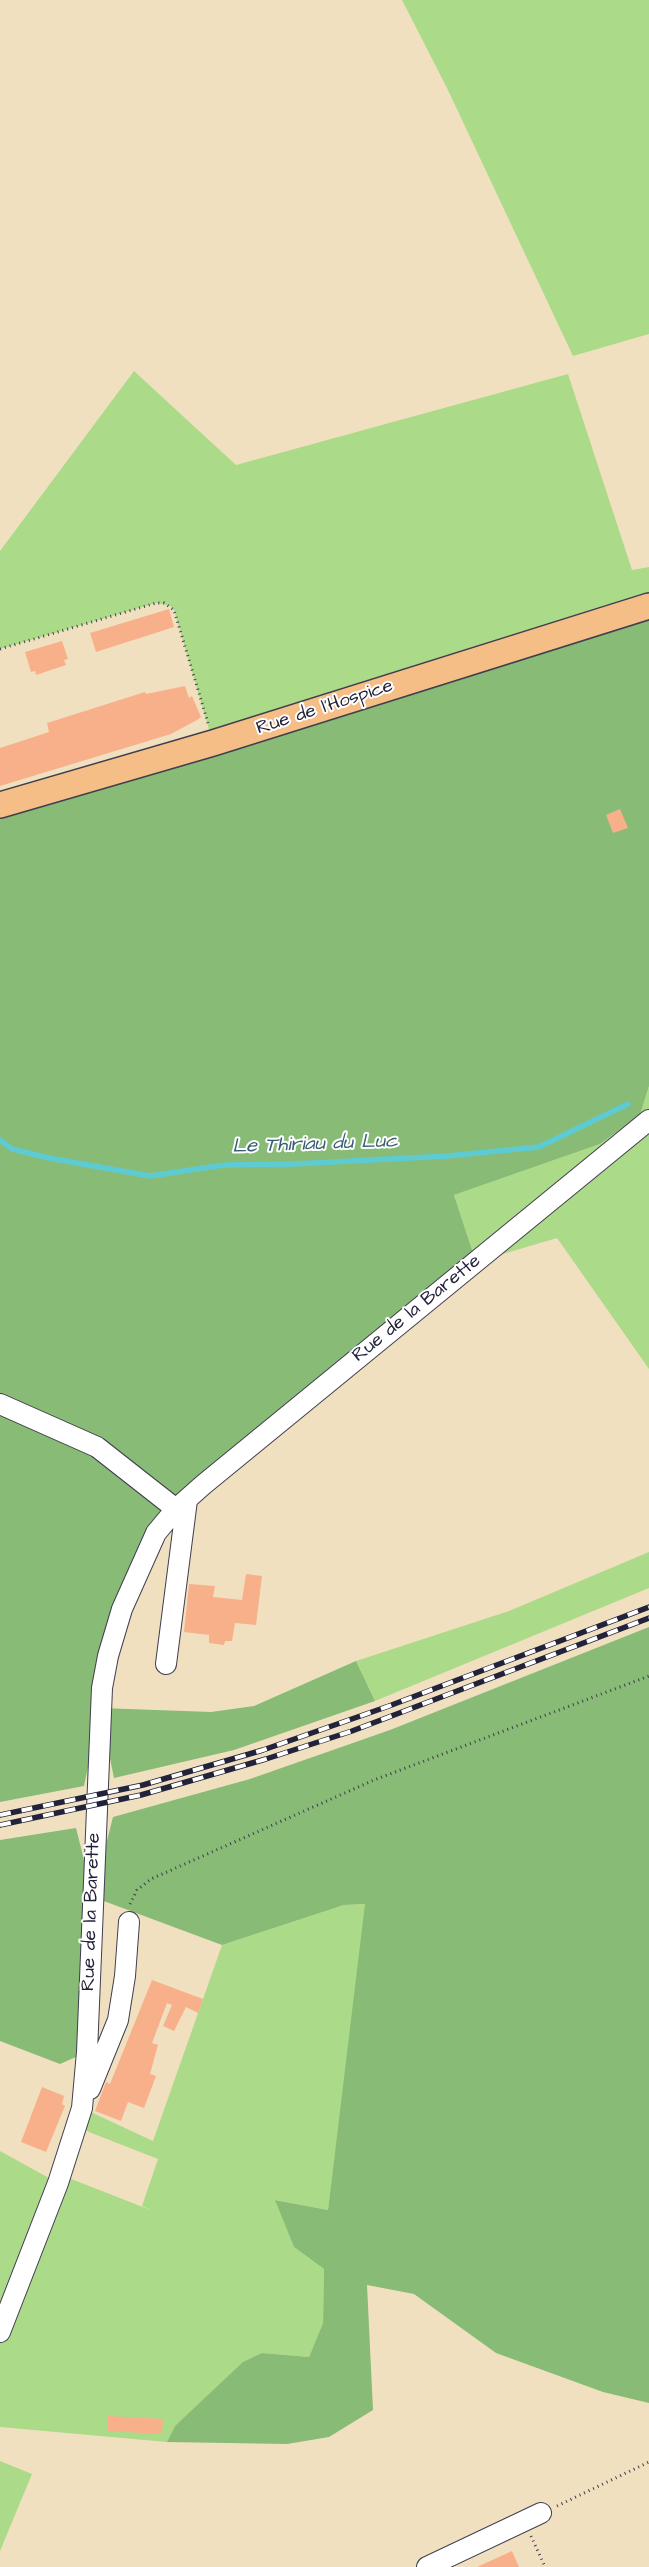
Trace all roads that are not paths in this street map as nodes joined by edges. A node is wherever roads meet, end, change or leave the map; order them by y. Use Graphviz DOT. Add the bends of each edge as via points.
graph roads {
  1 [pos="649,606"];
  2 [pos="0,805"];
  3 [pos="649,1120"];
  4 [pos="0,1404"];
  5 [pos="181,1505"];
  6 [pos="166,1664"];
  7 [pos="129,1922"];
  8 [pos="82,2108"];
  9 [pos="0,2332"];
  10 [pos="533,2518"];
  11 [pos="426,2567"];
  1 -- 2 [label="main road, Rue de l'Hospice" via="214,744"];
  3 -- 5 [label="street, Rue de la Barette"];
  4 -- 5 [label="street" via="97,1447"];
  5 -- 6 [label="street"];
  5 -- 8 [label="street, Rue de la Barette" via="156,1533 122,1609 102,1688"];
  7 -- 8 [label="street" via="118,2020"];
  8 -- 9 [label="street, Rue de la Barette" via="58,2183"];
  10 -- 11 [label="street"];
}
